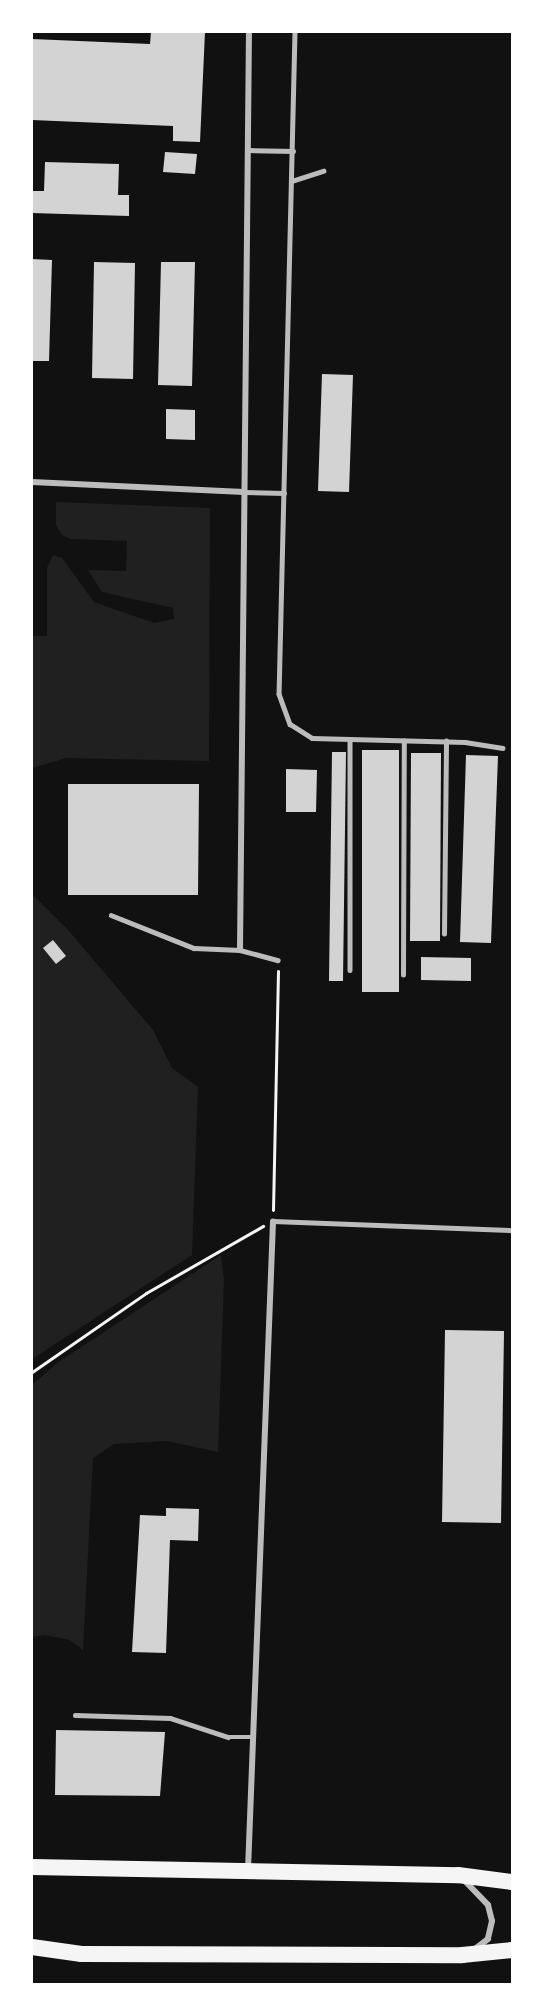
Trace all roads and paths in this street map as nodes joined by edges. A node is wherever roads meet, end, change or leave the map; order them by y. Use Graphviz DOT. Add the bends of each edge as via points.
graph roads {
  1 [pos="249,32"];
  2 [pos="295,32"];
  3 [pos="248,150"];
  4 [pos="293,151"];
  5 [pos="323,171"];
  6 [pos="292,181"];
  7 [pos="32,482"];
  8 [pos="244,492"];
  9 [pos="284,493"];
  10 [pos="350,740"];
  11 [pos="404,741"];
  12 [pos="446,741"];
  13 [pos="502,748"];
  14 [pos="111,915"];
  15 [pos="444,934"];
  16 [pos="240,950"];
  17 [pos="278,960"];
  18 [pos="350,970"];
  19 [pos="403,975"];
  20 [pos="273,1221"];
  21 [pos="513,1230"];
  22 [pos="32,1372"];
  23 [pos="75,1715"];
  24 [pos="251,1737"];
  25 [pos="34,1868"];
  26 [pos="248,1870"];
  27 [pos="458,1875"];
  28 [pos="513,1882"];
  29 [pos="32,1947"];
  30 [pos="513,1950"];
  31 [pos="462,1956"];
  1 -- 3 [label="street"];
  2 -- 4 [label="lane"];
  3 -- 4 [label="lane"];
  3 -- 8 [label="street"];
  4 -- 6 [label="lane"];
  5 -- 6 [label="lane"];
  6 -- 9 [label="lane"];
  7 -- 8 [label="street"];
  8 -- 9 [label="lane"];
  8 -- 16 [label="street"];
  9 -- 10 [label="lane" via="279,694 290,724 312,738"];
  10 -- 11 [label="lane"];
  10 -- 18 [label="lane"];
  11 -- 12 [label="lane"];
  11 -- 19 [label="lane"];
  12 -- 13 [label="lane"];
  12 -- 15 [label="lane"];
  14 -- 16 [label="lane" via="194,948"];
  16 -- 17 [label="lane"];
  17 -- 20 [label="path"];
  20 -- 21 [label="lane"];
  20 -- 22 [label="path" via="146,1293"];
  20 -- 24 [label="street"];
  23 -- 24 [label="lane" via="170,1718 228,1737"];
  24 -- 26 [label="street"];
  25 -- 26 [label="highway"];
  26 -- 27 [label="highway"];
  27 -- 28 [label="highway"];
  27 -- 31 [label="street" via="488,1905 492,1921 488,1939"];
  29 -- 31 [label="highway" via="82,1954"];
  30 -- 31 [label="highway"];
}
